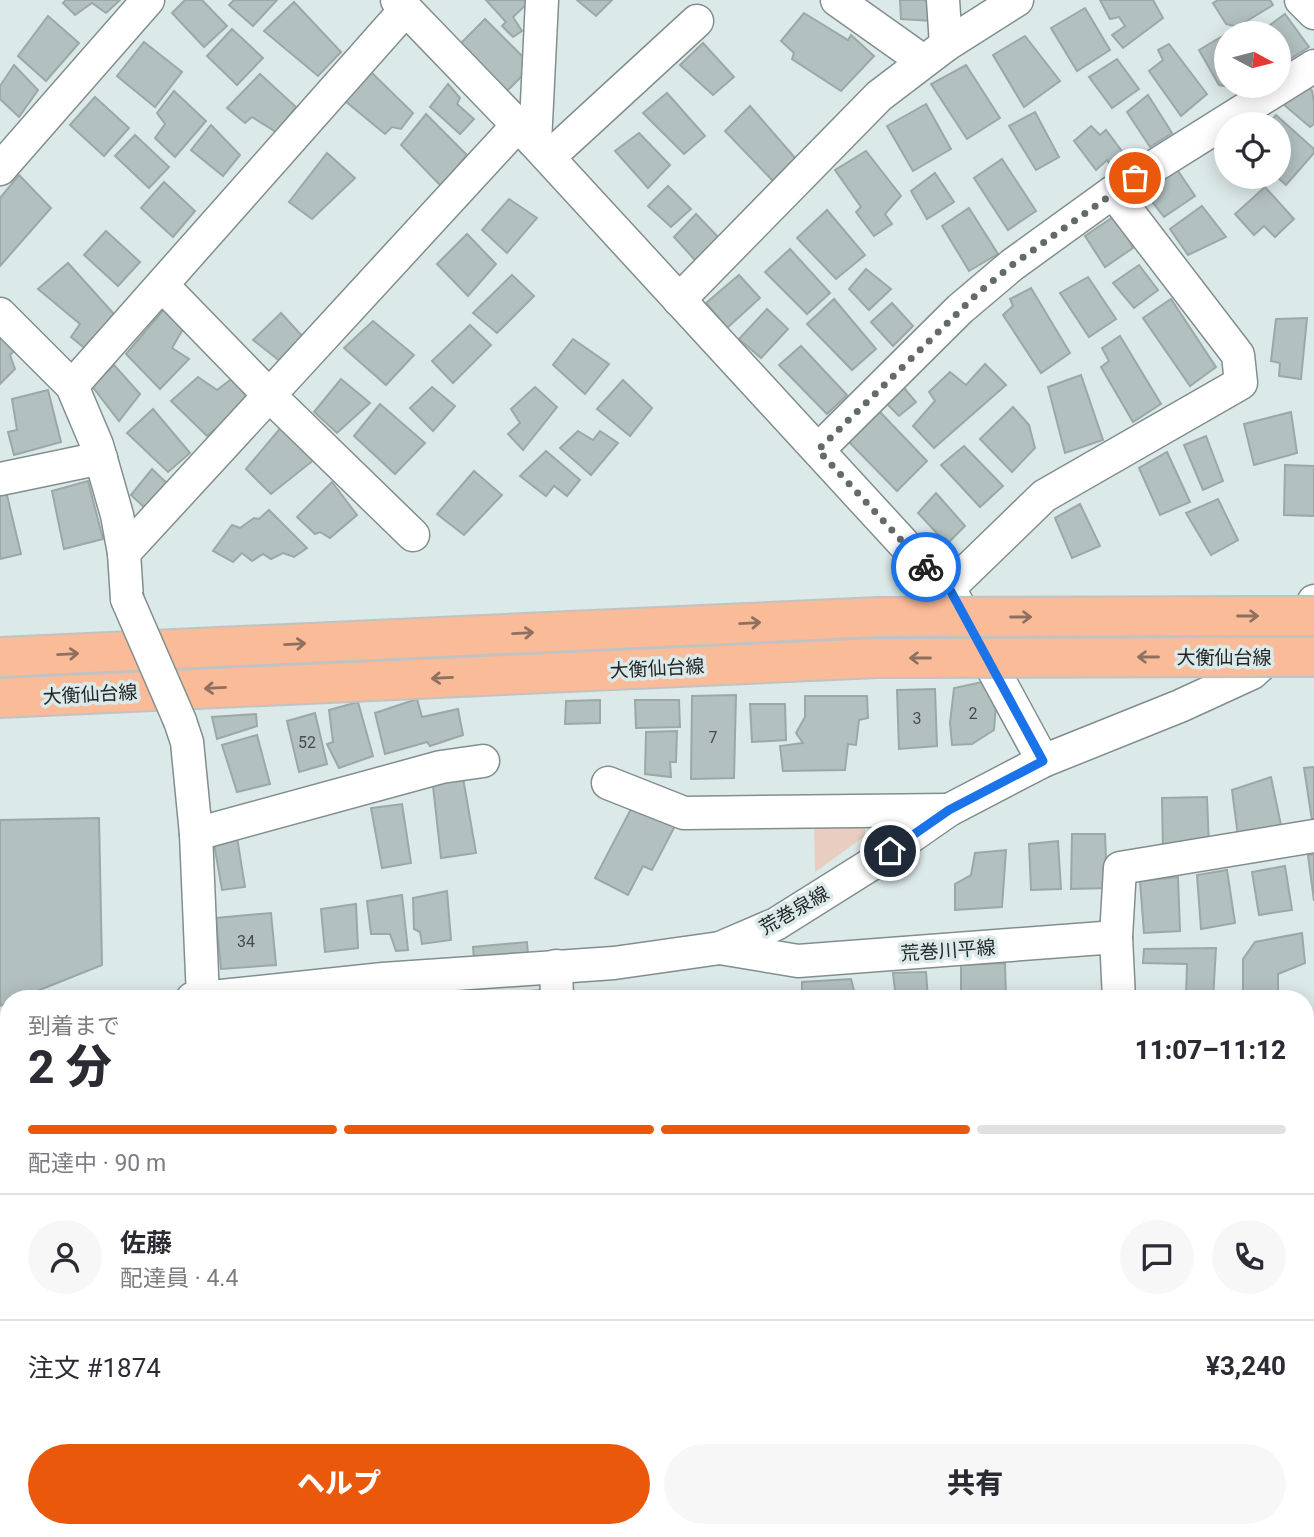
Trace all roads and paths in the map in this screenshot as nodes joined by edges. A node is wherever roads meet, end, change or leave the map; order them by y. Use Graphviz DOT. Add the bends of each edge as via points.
graph roads {
  1 [pos="148,0"];
  2 [pos="542,0"];
  3 [pos="837,0"];
  4 [pos="943,0"];
  5 [pos="1017,0"];
  6 [pos="1301,0"];
  7 [pos="401,4"];
  8 [pos="1314,13"];
  9 [pos="697,21"];
  10 [pos="934,53"];
  11 [pos="1314,66"];
  12 [pos="534,142"];
  13 [pos="0,169"];
  14 [pos="1113,192"];
  15 [pos="162,285"];
  16 [pos="679,300"];
  17 [pos="0,314"];
  18 [pos="72,386"];
  19 [pos="269,395"];
  20 [pos="818,450"];
  21 [pos="101,458"];
  22 [pos="0,479"];
  23 [pos="413,535"];
  24 [pos="124,553"];
  25 [pos="949,588"];
  26 [pos="1314,601"];
  27 [pos="1314,615"];
  28 [pos="0,657"];
  29 [pos="1314,657"];
  30 [pos="0,698"];
  31 [pos="483,761"];
  32 [pos="1043,761"];
  33 [pos="608,783"];
  34 [pos="949,810"];
  35 [pos="196,834"];
  36 [pos="1314,836"];
  37 [pos="1116,937"];
  38 [pos="720,947"];
  39 [pos="556,966"];
  40 [pos="416,988"];
  41 [pos="197,990"];
  42 [pos="376,990"];
  43 [pos="557,990"];
  44 [pos="1119,990"];
  1 -- 13 [label="street"];
  2 -- 12 [label="street"];
  3 -- 10 [label="street"];
  4 -- 10 [label="street"];
  5 -- 10 [label="street"];
  6 -- 8 [label="street"];
  7 -- 12 [label="street"];
  7 -- 15 [label="street"];
  9 -- 12 [label="street"];
  10 -- 16 [label="street" via="879,96"];
  11 -- 14 [label="street"];
  12 -- 16 [label="street"];
  12 -- 19 [label="street"];
  14 -- 20 [label="street" via="960,309"];
  14 -- 25 [label="street" via="1238,355 1241,383 1044,496"];
  15 -- 18 [label="street"];
  15 -- 19 [label="street"];
  16 -- 20 [label="street"];
  17 -- 18 [label="street"];
  18 -- 21 [label="street"];
  19 -- 23 [label="street"];
  19 -- 24 [label="street"];
  20 -- 25 [label="street"];
  21 -- 22 [label="street"];
  21 -- 24 [label="street"];
  24 -- 35 [label="street, bridge" via="128,599 187,743"];
  25 -- 32 [label="street"];
  26 -- 32 [label="street, 荒巻泉線" via="1298,630 1252,673"];
  28 -- 27 [label="main road, one-way, bridge" via="879,617"];
  29 -- 30 [label="main road, 大衡仙台線, one-way, bridge" via="877,658"];
  31 -- 35 [label="street" via="441,767"];
  32 -- 34 [label="street, 荒巻泉線"];
  33 -- 34 [label="street" via="684,813"];
  34 -- 38 [label="street, 荒巻泉線" via="776,924"];
  35 -- 41 [label="street"];
  36 -- 37 [label="street" via="1120,869"];
  37 -- 38 [label="street, 荒巻川平線" via="798,961"];
  37 -- 44 [label="street"];
  38 -- 39 [label="street, 荒巻泉線" via="614,963"];
  39 -- 40 [label="street, 荒巻泉線"];
  39 -- 43 [label="street"];
  40 -- 42 [label="street, 荒巻泉線"];
}
